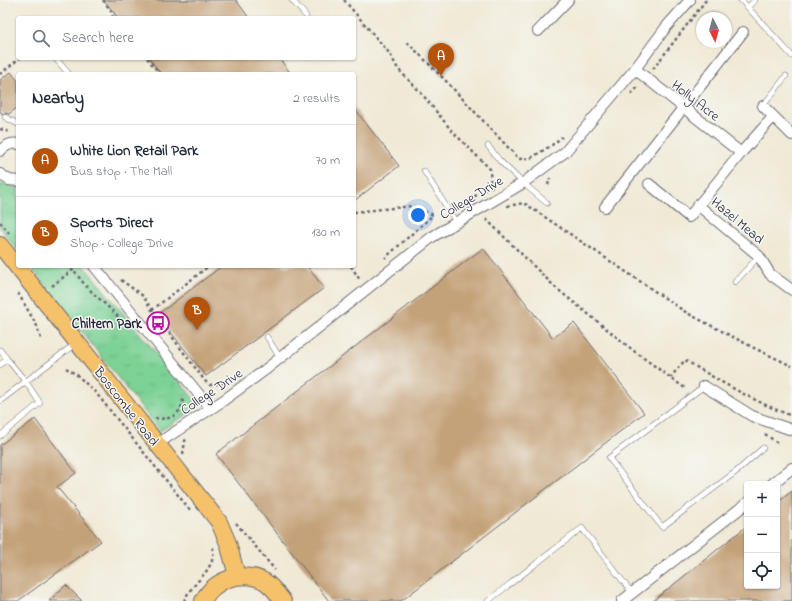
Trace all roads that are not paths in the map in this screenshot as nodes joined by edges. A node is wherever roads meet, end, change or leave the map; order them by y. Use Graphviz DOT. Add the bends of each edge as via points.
graph roads {
  1 [pos="292,0"];
  2 [pos="568,0"];
  3 [pos="690,0"];
  4 [pos="741,0"];
  5 [pos="755,0"];
  6 [pos="748,7"];
  7 [pos="306,16"];
  8 [pos="538,31"];
  9 [pos="743,32"];
  10 [pos="792,56"];
  11 [pos="57,60"];
  12 [pos="635,69"];
  13 [pos="67,72"];
  14 [pos="786,76"];
  15 [pos="763,106"];
  16 [pos="683,109"];
  17 [pos="5,117"];
  18 [pos="773,117"];
  19 [pos="16,123"];
  20 [pos="792,135"];
  21 [pos="16,144"];
  22 [pos="488,146"];
  23 [pos="0,151"];
  24 [pos="741,153"];
  25 [pos="424,171"];
  26 [pos="0,174"];
  27 [pos="16,181"];
  28 [pos="523,184"];
  29 [pos="649,184"];
  30 [pos="547,203"];
  31 [pos="699,206"];
  32 [pos="605,208"];
  33 [pos="456,222"];
  34 [pos="0,245"];
  35 [pos="759,256"];
  36 [pos="16,265"];
  37 [pos="18,268"];
  38 [pos="96,268"];
  39 [pos="736,282"];
  40 [pos="792,290"];
  41 [pos="268,337"];
  42 [pos="77,342"];
  43 [pos="0,350"];
  44 [pos="280,358"];
  45 [pos="7,360"];
  46 [pos="0,365"];
  47 [pos="26,382"];
  48 [pos="704,386"];
  49 [pos="0,401"];
  50 [pos="210,408"];
  51 [pos="792,430"];
  52 [pos="0,436"];
  53 [pos="158,444"];
  54 [pos="763,448"];
  55 [pos="792,468"];
  56 [pos="776,481"];
  57 [pos="744,505"];
  58 [pos="237,576"];
  59 [pos="632,593"];
  60 [pos="203,601"];
  61 [pos="283,601"];
  62 [pos="488,601"];
  63 [pos="622,601"];
  1 -- 7 [label="lane"];
  2 -- 8 [label="street"];
  3 -- 12 [label="street, College Drive"];
  4 -- 6 [label="lane"];
  5 -- 6 [label="lane"];
  6 -- 10 [label="lane"];
  9 -- 16 [label="street"];
  11 -- 13 [label="lane"];
  12 -- 16 [label="street, Holly Acre"];
  12 -- 28 [label="street, College Drive" via="565,152"];
  14 -- 15 [label="lane"];
  15 -- 18 [label="street"];
  16 -- 24 [label="street, Holly Acre"];
  16 -- 32 [label="street"];
  17 -- 19 [label="lane"];
  18 -- 20 [label="street"];
  18 -- 24 [label="street"];
  21 -- 23 [label="street" via="5,146"];
  22 -- 28 [label="lane"];
  24 -- 31 [label="street"];
  25 -- 33 [label="lane"];
  26 -- 27 [label="street" via="9,180"];
  28 -- 30 [label="lane"];
  28 -- 33 [label="street, College Drive"];
  29 -- 31 [label="street" via="689,217"];
  31 -- 35 [label="street, Hazel Mead"];
  33 -- 44 [label="street, College Drive" via="432,237"];
  34 -- 36 [label="main road, Boscombe Road"];
  35 -- 39 [label="lane"];
  35 -- 40 [label="street, Hazel Mead" via="770,274"];
  37 -- 42 [label="main road, Boscombe Road"];
  38 -- 50 [label="street"];
  41 -- 44 [label="lane"];
  42 -- 47 [label="lane"];
  42 -- 53 [label="main road, Boscombe Road"];
  43 -- 45 [label="lane"];
  44 -- 50 [label="street, College Drive" via="238,391"];
  45 -- 46 [label="lane"];
  45 -- 47 [label="lane"];
  47 -- 49 [label="lane"];
  47 -- 52 [label="lane" via="40,403"];
  48 -- 51 [label="street" via="752,416"];
  48 -- 54 [label="lane" via="609,458 662,527 732,475"];
  50 -- 53 [label="street, College Drive"];
  53 -- 58 [label="main road, Boscombe Road" via="219,522"];
  55 -- 56 [label="street"];
  57 -- 59 [label="street"];
  58 -- 60 [label="main road" via="224,580 212,588"];
  58 -- 61 [label="main road" via="264,581"];
  59 -- 62 [label="lane" via="582,528"];
  59 -- 63 [label="street"];
}
